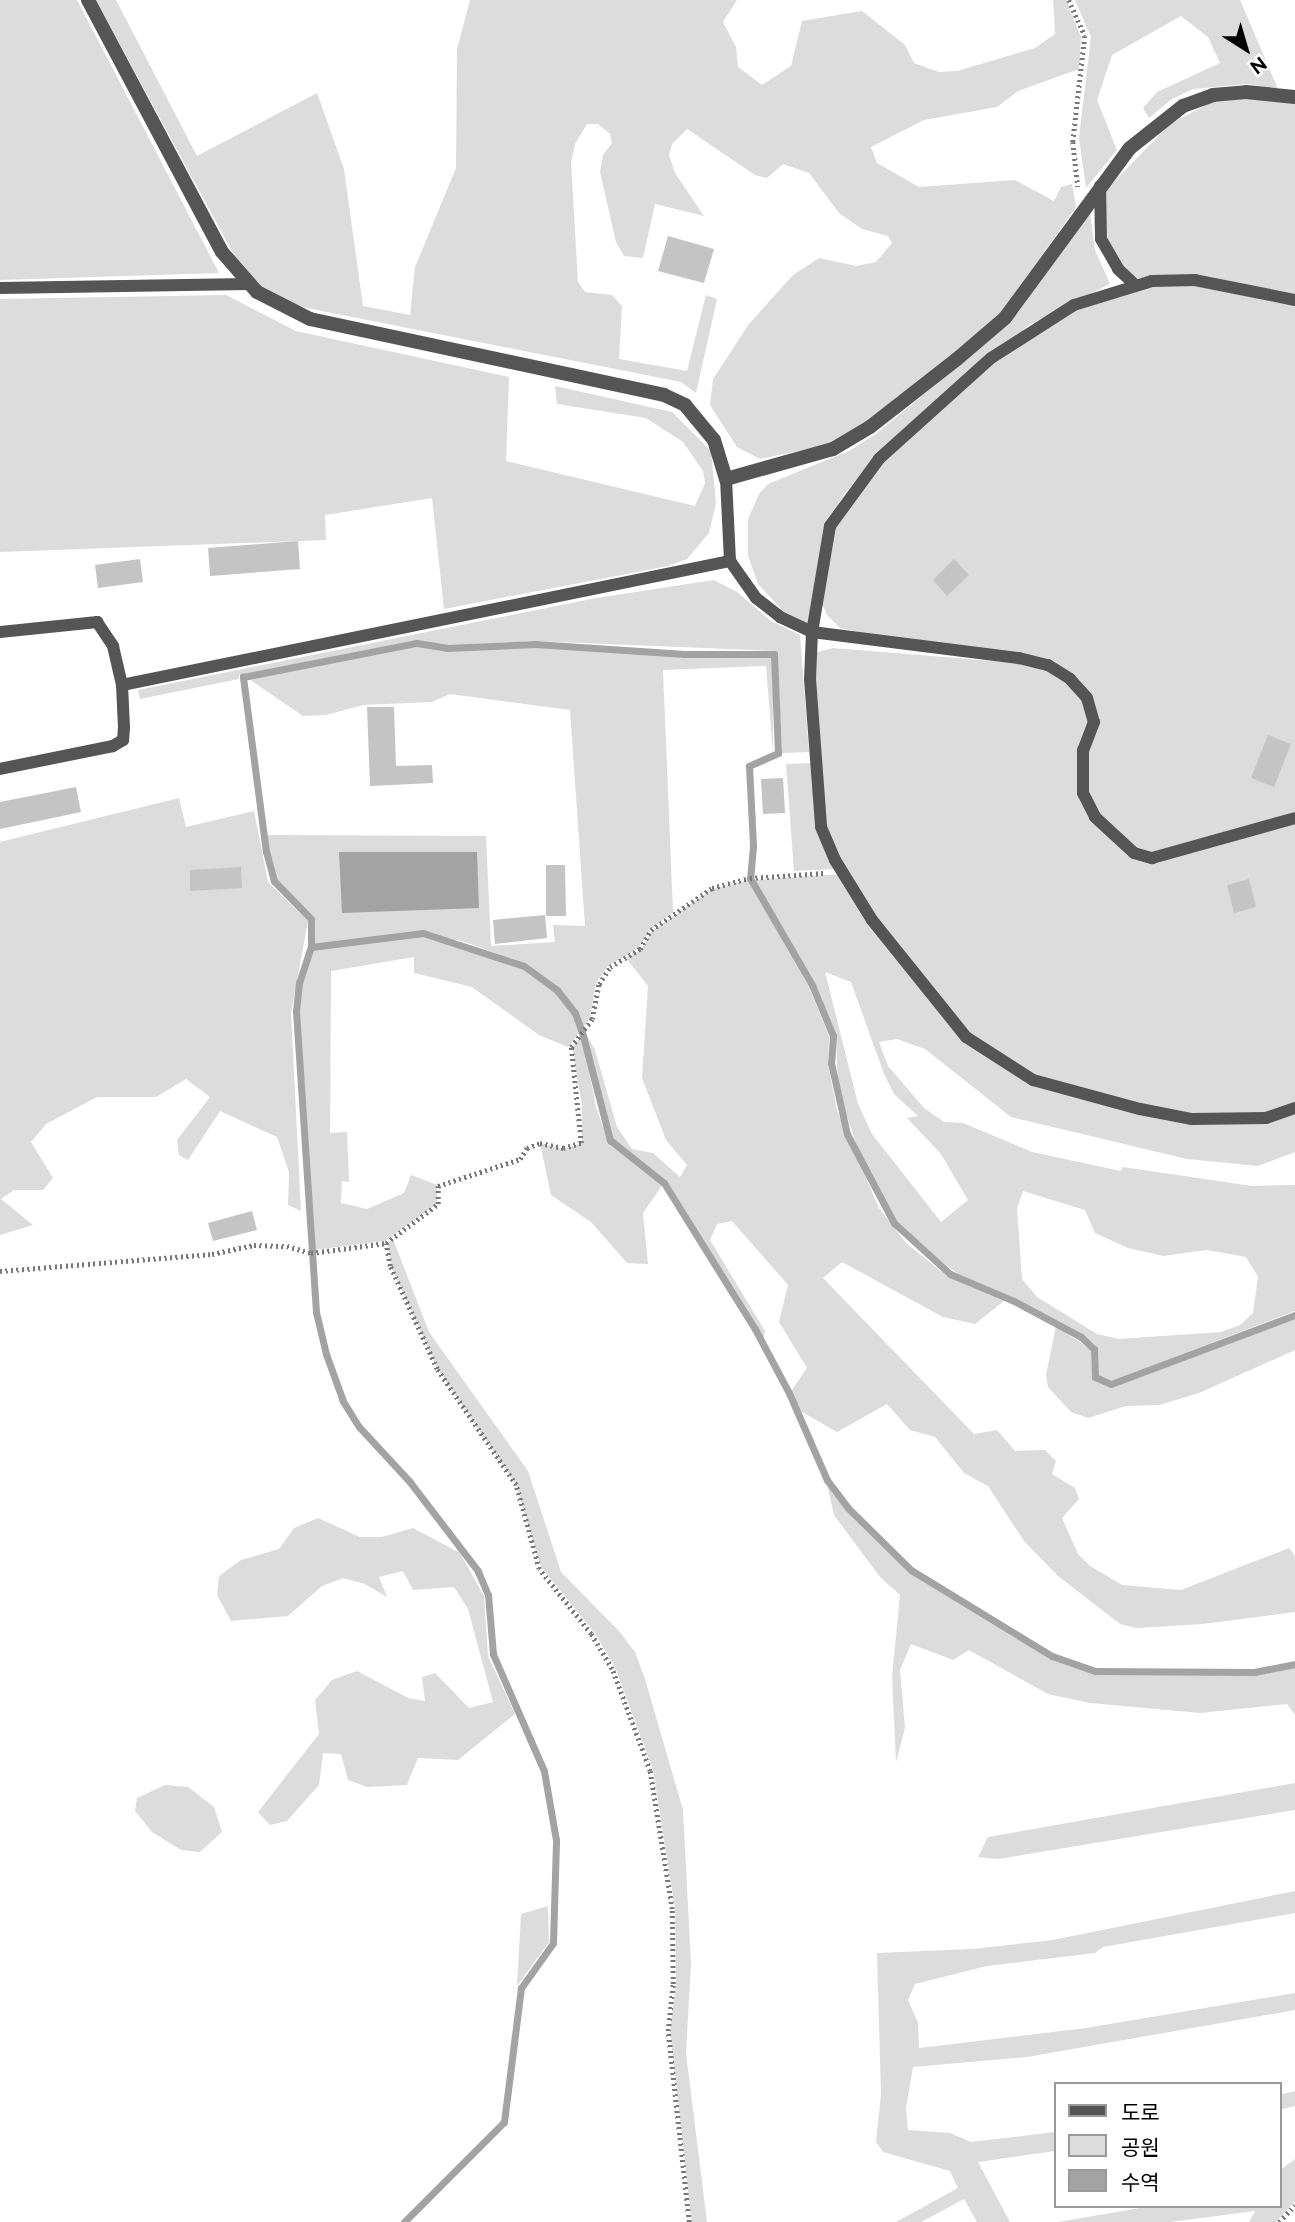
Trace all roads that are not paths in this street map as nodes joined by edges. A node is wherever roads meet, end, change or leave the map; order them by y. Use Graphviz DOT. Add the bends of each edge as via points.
graph roads {
  1 [pos="88,0"];
  2 [pos="1295,97"];
  3 [pos="1100,183"];
  4 [pos="248,284"];
  5 [pos="1135,285"];
  6 [pos="0,288"];
  7 [pos="1295,300"];
  8 [pos="726,479"];
  9 [pos="730,561"];
  10 [pos="0,632"];
  11 [pos="812,632"];
  12 [pos="122,685"];
  13 [pos="0,769"];
  14 [pos="1295,818"];
  15 [pos="1295,1108"];
  1 -- 4 [label="street" via="222,252"];
  2 -- 3 [label="street" via="1246,92 1213,95 1183,106 1130,148"];
  3 -- 5 [label="lane" via="1101,239 1118,270"];
  3 -- 8 [label="street" via="1005,317 870,427 833,449"];
  4 -- 6 [label="lane"];
  4 -- 8 [label="street" via="284,309 310,319 664,395 685,405 714,440"];
  5 -- 7 [label="lane" via="1195,280"];
  5 -- 11 [label="lane" via="1074,304 1039,324 991,358 878,459 830,526"];
  8 -- 9 [label="lane"];
  9 -- 11 [label="lane" via="756,598 780,617"];
  9 -- 12 [label="lane"];
  10 -- 12 [label="lane" via="97,622 113,646"];
  11 -- 14 [label="lane" via="1019,658 1048,665 1070,679 1087,698 1094,722 1083,750 1083,793 1095,817 1134,853 1152,858"];
  11 -- 15 [label="lane" via="811,733 821,827 842,872 873,920 966,1037 1033,1080 1192,1119 1266,1118"];
  12 -- 13 [label="lane" via="122,740"];
}
